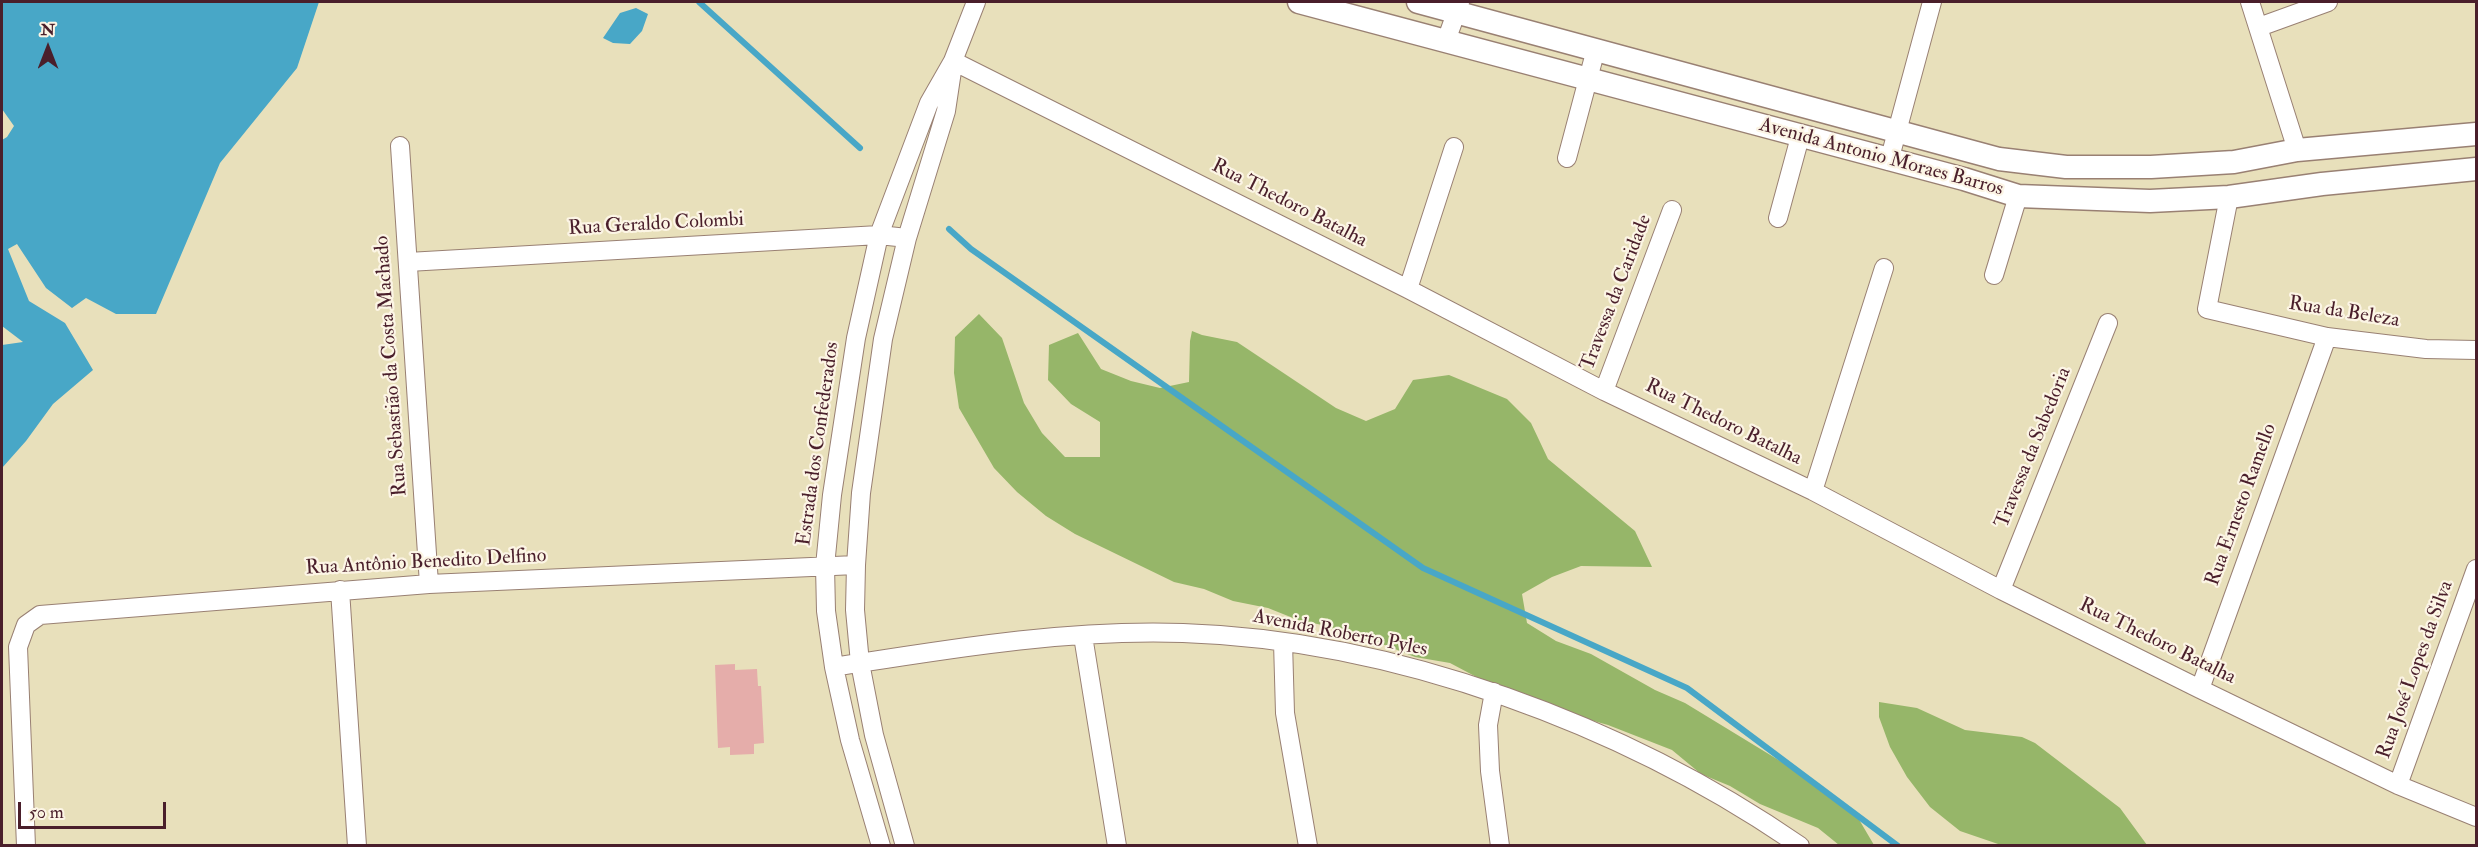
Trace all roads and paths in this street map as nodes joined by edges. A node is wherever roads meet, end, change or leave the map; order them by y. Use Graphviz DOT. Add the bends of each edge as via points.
graph roads {
  1 [pos="976,2"];
  2 [pos="1299,2"];
  3 [pos="1418,2"];
  4 [pos="1932,2"];
  5 [pos="2250,2"];
  6 [pos="2328,2"];
  7 [pos="1458,7"];
  8 [pos="2259,27"];
  9 [pos="1446,41"];
  10 [pos="1596,49"];
  11 [pos="953,61"];
  12 [pos="1588,79"];
  13 [pos="1896,130"];
  14 [pos="2476,134"];
  15 [pos="1800,136"];
  16 [pos="400,146"];
  17 [pos="1454,147"];
  18 [pos="2297,150"];
  19 [pos="1567,158"];
  20 [pos="1889,160"];
  21 [pos="2476,169"];
  22 [pos="2018,196"];
  23 [pos="2229,197"];
  24 [pos="1672,210"];
  25 [pos="1778,218"];
  26 [pos="879,235"];
  27 [pos="907,238"];
  28 [pos="408,262"];
  29 [pos="1884,268"];
  30 [pos="1994,275"];
  31 [pos="1408,289"];
  32 [pos="2108,323"];
  33 [pos="2327,337"];
  34 [pos="2476,350"];
  35 [pos="1604,391"];
  36 [pos="1813,491"];
  37 [pos="856,565"];
  38 [pos="825,566"];
  39 [pos="2476,569"];
  40 [pos="429,584"];
  41 [pos="340,590"];
  42 [pos="2001,590"];
  43 [pos="1083,636"];
  44 [pos="1283,642"];
  45 [pos="860,663"];
  46 [pos="834,667"];
  47 [pos="2200,689"];
  48 [pos="1494,692"];
  49 [pos="2398,785"];
  50 [pos="2476,817"];
  51 [pos="26,846"];
  52 [pos="357,846"];
  53 [pos="881,846"];
  54 [pos="905,846"];
  55 [pos="1117,846"];
  56 [pos="1308,846"];
  57 [pos="1500,846"];
  58 [pos="1800,846"];
  1 -- 11 [label="street, Estrada dos Confederados"];
  2 -- 9 [label="street, Avenida Antonio Moraes Barros"];
  3 -- 7 [label="street, Avenida Antonio Moraes Barros"];
  4 -- 13 [label="street"];
  5 -- 8 [label="street"];
  6 -- 8 [label="street"];
  7 -- 9 [label="street"];
  7 -- 10 [label="street, Avenida Antonio Moraes Barros"];
  8 -- 18 [label="street"];
  9 -- 12 [label="street, Avenida Antonio Moraes Barros"];
  10 -- 12 [label="street"];
  10 -- 13 [label="street, Avenida Antonio Moraes Barros"];
  11 -- 26 [label="street, Estrada dos Confederados" via="929,103"];
  11 -- 27 [label="street, Estrada dos Confederados" via="946,111"];
  11 -- 31 [label="street, Rua Thedoro Batalha"];
  12 -- 15 [label="street, Avenida Antonio Moraes Barros"];
  12 -- 19 [label="street"];
  13 -- 18 [label="street, Avenida Antonio Moraes Barros" via="1999,159 2066,167 2234,162"];
  13 -- 20 [label="street"];
  14 -- 18 [label="street, Avenida Antonio Moraes Barros"];
  15 -- 20 [label="street, Avenida Antonio Moraes Barros"];
  15 -- 25 [label="street"];
  16 -- 28 [label="street, Rua Sebastião da Costa Machado"];
  17 -- 31 [label="street"];
  20 -- 22 [label="street, Avenida Antonio Moraes Barros"];
  21 -- 23 [label="street, Avenida Antonio Moraes Barros"];
  22 -- 23 [label="street, Avenida Antonio Moraes Barros" via="2150,201"];
  22 -- 30 [label="street"];
  23 -- 33 [label="street, Rua da Beleza" via="2207,309"];
  24 -- 35 [label="street, Travessa da Caridade"];
  26 -- 27 [label="street, Rua Geraldo Colombi"];
  26 -- 28 [label="street, Rua Geraldo Colombi"];
  26 -- 38 [label="street, Estrada dos Confederados" via="856,338"];
  27 -- 37 [label="street, Estrada dos Confederados" via="883,339 861,493"];
  28 -- 40 [label="street, Rua Sebastião da Costa Machado"];
  29 -- 36 [label="street"];
  31 -- 35 [label="street, Rua Thedoro Batalha"];
  32 -- 42 [label="street, Travessa da Sabedoria"];
  33 -- 34 [label="street, Rua da Beleza" via="2426,349"];
  33 -- 47 [label="street, Rua Ernesto Ramello"];
  35 -- 36 [label="street, Rua Thedoro Batalha"];
  36 -- 42 [label="street, Rua Thedoro Batalha"];
  37 -- 38 [label="street, Rua Antônio Benedito Delfino"];
  37 -- 45 [label="street, Estrada dos Confederados"];
  38 -- 40 [label="street, Rua Antônio Benedito Delfino"];
  38 -- 46 [label="street, Estrada dos Confederados"];
  39 -- 49 [label="street, Rua José Lopes da Silva"];
  40 -- 41 [label="street, Rua Antônio Benedito Delfino"];
  41 -- 51 [label="street, Rua Antônio Benedito Delfino" via="40,615 26,625 18,647"];
  41 -- 52 [label="street"];
  42 -- 47 [label="street, Rua Thedoro Batalha"];
  43 -- 44 [label="street, Avenida Roberto Pyles" via="1182,633"];
  43 -- 45 [label="street, Avenida Roberto Pyles"];
  43 -- 55 [label="street"];
  44 -- 48 [label="street, Avenida Roberto Pyles" via="1382,661"];
  44 -- 56 [label="street" via="1285,713"];
  45 -- 46 [label="street, Avenida Roberto Pyles"];
  45 -- 54 [label="street, Estrada dos Confederados" via="874,735"];
  46 -- 53 [label="street, Estrada dos Confederados" via="850,740"];
  47 -- 49 [label="street, Rua Thedoro Batalha"];
  48 -- 57 [label="street" via="1488,725"];
  48 -- 58 [label="street, Avenida Roberto Pyles" via="1625,747 1717,792"];
  49 -- 50 [label="street, Rua Thedoro Batalha"];
}
